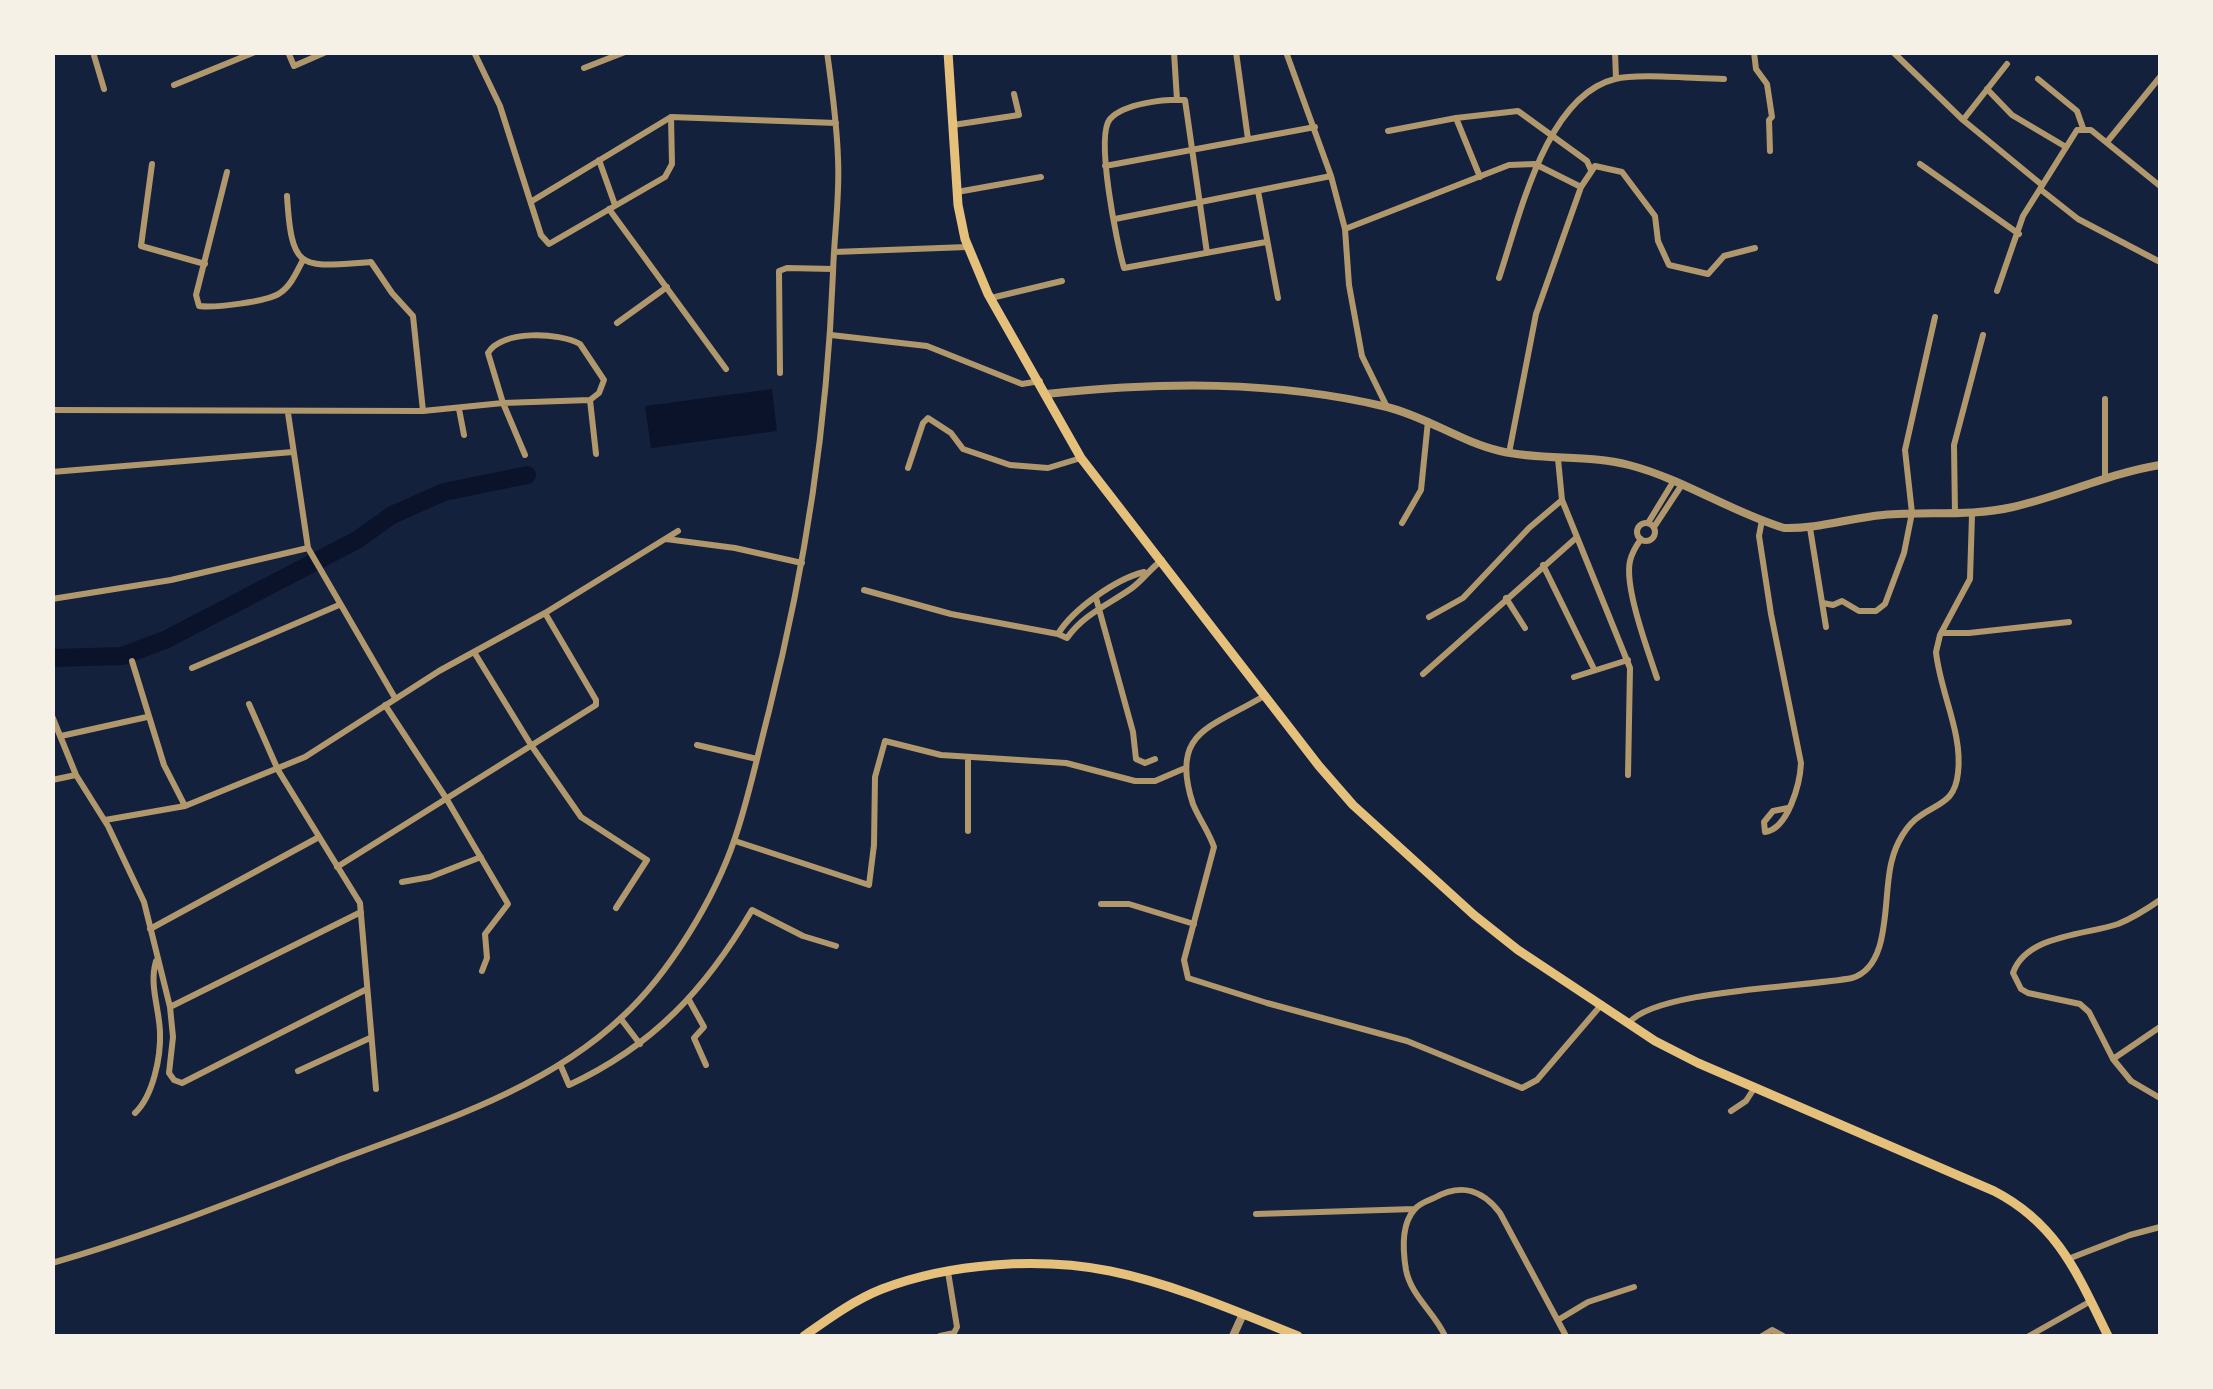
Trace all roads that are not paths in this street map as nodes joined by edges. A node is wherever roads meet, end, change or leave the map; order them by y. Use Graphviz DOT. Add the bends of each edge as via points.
graph roads {
  1 [pos="93,52"];
  2 [pos="255,52"];
  3 [pos="288,52"];
  4 [pos="326,52"];
  5 [pos="474,52"];
  6 [pos="625,52"];
  7 [pos="828,52"];
  8 [pos="948,52"];
  9 [pos="1174,52"];
  10 [pos="1236,52"];
  11 [pos="1286,52"];
  12 [pos="1615,52"];
  13 [pos="1754,52"];
  14 [pos="1893,52"];
  15 [pos="2007,64"];
  16 [pos="584,68"];
  17 [pos="2160,77"];
  18 [pos="1616,78"];
  19 [pos="1724,79"];
  20 [pos="2038,79"];
  21 [pos="174,84"];
  22 [pos="104,88"];
  23 [pos="1988,89"];
  24 [pos="1014,94"];
  25 [pos="1178,100"];
  26 [pos="671,117"];
  27 [pos="1456,118"];
  28 [pos="1963,120"];
  29 [pos="836,123"];
  30 [pos="953,125"];
  31 [pos="1315,127"];
  32 [pos="2083,128"];
  33 [pos="1388,131"];
  34 [pos="1553,136"];
  35 [pos="1248,139"];
  36 [pos="2107,142"];
  37 [pos="2066,147"];
  38 [pos="1192,150"];
  39 [pos="1770,151"];
  40 [pos="600,160"];
  41 [pos="152,164"];
  42 [pos="1535,164"];
  43 [pos="1920,164"];
  44 [pos="1105,166"];
  45 [pos="1591,170"];
  46 [pos="226,172"];
  47 [pos="1331,176"];
  48 [pos="1041,177"];
  49 [pos="1480,177"];
  50 [pos="2160,186"];
  51 [pos="1581,187"];
  52 [pos="2041,187"];
  53 [pos="1258,190"];
  54 [pos="957,192"];
  55 [pos="287,196"];
  56 [pos="532,201"];
  57 [pos="1199,202"];
  58 [pos="612,207"];
  59 [pos="1114,218"];
  60 [pos="1345,229"];
  61 [pos="2019,234"];
  62 [pos="1266,242"];
  63 [pos="968,247"];
  64 [pos="1755,248"];
  65 [pos="834,252"];
  66 [pos="1206,253"];
  67 [pos="303,260"];
  68 [pos="2160,262"];
  69 [pos="205,264"];
  70 [pos="833,269"];
  71 [pos="1499,278"];
  72 [pos="1062,282"];
  73 [pos="667,288"];
  74 [pos="1997,291"];
  75 [pos="990,298"];
  76 [pos="1278,298"];
  77 [pos="1935,318"];
  78 [pos="617,323"];
  79 [pos="1983,334"];
  80 [pos="831,336"];
  81 [pos="726,369"];
  82 [pos="780,373"];
  83 [pos="1040,381"];
  84 [pos="1046,394"];
  85 [pos="2105,399"];
  86 [pos="590,400"];
  87 [pos="503,403"];
  88 [pos="1387,407"];
  89 [pos="459,409"];
  90 [pos="52,410"];
  91 [pos="423,410"];
  92 [pos="288,412"];
  93 [pos="1428,420"];
  94 [pos="464,435"];
  95 [pos="293,452"];
  96 [pos="1509,453"];
  97 [pos="525,454"];
  98 [pos="596,454"];
  99 [pos="1081,458"];
  100 [pos="1558,459"];
  101 [pos="2160,466"];
  102 [pos="908,468"];
  103 [pos="52,472"];
  104 [pos="2105,480"];
  105 [pos="1677,484"];
  106 [pos="1562,500"];
  107 [pos="1912,513"];
  108 [pos="1955,514"];
  109 [pos="1972,516"];
  110 [pos="1762,520"];
  111 [pos="1402,523"];
  112 [pos="1651,525"];
  113 [pos="1810,528"];
  114 [pos="678,531"];
  115 [pos="665,538"];
  116 [pos="1576,538"];
  117 [pos="1641,540"];
  118 [pos="309,550"];
  119 [pos="1162,560"];
  120 [pos="802,563"];
  121 [pos="1543,564"];
  122 [pos="1146,572"];
  123 [pos="864,590"];
  124 [pos="1096,598"];
  125 [pos="1506,598"];
  126 [pos="52,599"];
  127 [pos="1823,603"];
  128 [pos="339,605"];
  129 [pos="1098,609"];
  130 [pos="544,612"];
  131 [pos="1429,616"];
  132 [pos="2069,622"];
  133 [pos="1826,627"];
  134 [pos="1525,628"];
  135 [pos="1941,633"];
  136 [pos="1058,634"];
  137 [pos="473,652"];
  138 [pos="1628,660"];
  139 [pos="132,661"];
  140 [pos="192,668"];
  141 [pos="1594,670"];
  142 [pos="1424,674"];
  143 [pos="1574,677"];
  144 [pos="1658,678"];
  145 [pos="1266,695"];
  146 [pos="395,698"];
  147 [pos="249,704"];
  148 [pos="385,706"];
  149 [pos="52,716"];
  150 [pos="148,717"];
  151 [pos="61,736"];
  152 [pos="531,744"];
  153 [pos="696,744"];
  154 [pos="968,758"];
  155 [pos="1156,759"];
  156 [pos="757,760"];
  157 [pos="1184,769"];
  158 [pos="278,770"];
  159 [pos="76,775"];
  160 [pos="1628,775"];
  161 [pos="52,780"];
  162 [pos="446,798"];
  163 [pos="185,806"];
  164 [pos="1788,808"];
  165 [pos="105,820"];
  166 [pos="968,832"];
  167 [pos="319,837"];
  168 [pos="734,841"];
  169 [pos="481,857"];
  170 [pos="337,867"];
  171 [pos="402,882"];
  172 [pos="2160,900"];
  173 [pos="1101,904"];
  174 [pos="616,908"];
  175 [pos="361,912"];
  176 [pos="1194,924"];
  177 [pos="150,928"];
  178 [pos="836,946"];
  179 [pos="156,960"];
  180 [pos="482,971"];
  181 [pos="365,990"];
  182 [pos="688,1000"];
  183 [pos="1602,1004"];
  184 [pos="170,1007"];
  185 [pos="621,1019"];
  186 [pos="1629,1023"];
  187 [pos="2160,1027"];
  188 [pos="370,1038"];
  189 [pos="640,1044"];
  190 [pos="2113,1059"];
  191 [pos="560,1064"];
  192 [pos="706,1065"];
  193 [pos="298,1071"];
  194 [pos="1755,1087"];
  195 [pos="376,1088"];
  196 [pos="2160,1098"];
  197 [pos="1731,1111"];
  198 [pos="135,1113"];
  199 [pos="1414,1209"];
  200 [pos="1256,1214"];
  201 [pos="2160,1227"];
  202 [pos="2068,1259"];
  203 [pos="52,1263"];
  204 [pos="948,1272"];
  205 [pos="1634,1288"];
  206 [pos="2091,1301"];
  207 [pos="1243,1314"];
  208 [pos="1558,1320"];
  209 [pos="804,1336"];
  210 [pos="940,1336"];
  211 [pos="1233,1336"];
  212 [pos="1298,1336"];
  213 [pos="1446,1336"];
  214 [pos="1566,1336"];
  215 [pos="1762,1336"];
  216 [pos="1783,1336"];
  217 [pos="2029,1336"];
  218 [pos="2108,1336"];
  1 -- 22 [label="street"];
  2 -- 21 [label="street"];
  3 -- 4 [label="street" via="294,66"];
  5 -- 56 [label="street"];
  6 -- 16 [label="street"];
  7 -- 29 [label="street"];
  8 -- 30 [label="main road"];
  9 -- 25 [label="street"];
  10 -- 35 [label="street"];
  11 -- 31 [label="street"];
  12 -- 18 [label="street"];
  13 -- 39 [label="street" via="1767,84"];
  14 -- 28 [label="street"];
  15 -- 23 [label="street"];
  17 -- 36 [label="street"];
  18 -- 19 [label="street"];
  18 -- 34 [label="street" via="1580,97"];
  20 -- 32 [label="street" via="2077,111"];
  23 -- 28 [label="street"];
  23 -- 37 [label="street" via="2012,115"];
  24 -- 30 [label="street" via="1019,115"];
  25 -- 38 [label="street" via="1186,102"];
  25 -- 44 [label="street" via="1117,113 1106,124"];
  26 -- 29 [label="street"];
  26 -- 40 [label="street"];
  26 -- 58 [label="street" via="670,172"];
  27 -- 33 [label="street"];
  27 -- 34 [label="street" via="1518,111"];
  27 -- 49 [label="street"];
  28 -- 52 [label="street"];
  29 -- 65 [label="street"];
  30 -- 54 [label="main road"];
  31 -- 35 [label="street"];
  31 -- 47 [label="street"];
  32 -- 36 [label="street"];
  32 -- 37 [label="street"];
  34 -- 42 [label="street"];
  34 -- 45 [label="street"];
  35 -- 38 [label="street"];
  36 -- 50 [label="street"];
  37 -- 52 [label="street"];
  38 -- 44 [label="street"];
  38 -- 57 [label="street"];
  40 -- 56 [label="street"];
  40 -- 58 [label="street"];
  41 -- 69 [label="street" via="141,246"];
  42 -- 49 [label="street" via="1509,165"];
  42 -- 51 [label="street"];
  42 -- 71 [label="street"];
  43 -- 61 [label="street"];
  44 -- 59 [label="street"];
  45 -- 51 [label="street"];
  45 -- 64 [label="street" via="1618,170 1638,191 1657,220 1669,265 1708,274 1724,256"];
  46 -- 69 [label="street"];
  47 -- 53 [label="street"];
  47 -- 60 [label="street"];
  48 -- 54 [label="street"];
  49 -- 60 [label="street"];
  51 -- 96 [label="street" via="1536,314"];
  52 -- 61 [label="street"];
  52 -- 68 [label="street" via="2078,219"];
  53 -- 57 [label="street"];
  53 -- 62 [label="street"];
  54 -- 63 [label="main road"];
  55 -- 67 [label="street" via="290,242"];
  56 -- 58 [label="street" via="549,244"];
  57 -- 59 [label="street"];
  57 -- 66 [label="street"];
  58 -- 73 [label="street"];
  59 -- 66 [label="street" via="1127,269"];
  60 -- 88 [label="street" via="1362,356"];
  61 -- 74 [label="street"];
  62 -- 66 [label="street"];
  62 -- 76 [label="street"];
  63 -- 65 [label="street"];
  63 -- 75 [label="main road"];
  65 -- 70 [label="street"];
  67 -- 69 [label="street" via="275,295 203,307 196,295"];
  67 -- 91 [label="street" via="320,266 374,264 413,316"];
  70 -- 80 [label="street"];
  70 -- 82 [label="street" via="779,272"];
  72 -- 75 [label="street"];
  73 -- 78 [label="street"];
  73 -- 81 [label="street"];
  75 -- 83 [label="main road"];
  77 -- 107 [label="street" via="1905,450"];
  79 -- 108 [label="street" via="1953,451"];
  80 -- 83 [label="street" via="926,346 1022,384"];
  80 -- 120 [label="street"];
  83 -- 84 [label="main road"];
  84 -- 88 [label="street" via="1208,384"];
  84 -- 99 [label="main road"];
  85 -- 104 [label="street"];
  86 -- 87 [label="street"];
  86 -- 87 [label="street" via="604,380 580,344 526,336 497,342 488,353"];
  86 -- 98 [label="street"];
  87 -- 89 [label="street"];
  87 -- 97 [label="street"];
  88 -- 93 [label="street"];
  89 -- 91 [label="street"];
  89 -- 94 [label="street"];
  90 -- 92 [label="street"];
  91 -- 92 [label="street"];
  92 -- 95 [label="street"];
  93 -- 96 [label="street"];
  93 -- 111 [label="street" via="1421,490"];
  95 -- 103 [label="street"];
  95 -- 118 [label="street"];
  96 -- 100 [label="street"];
  99 -- 102 [label="street" via="1048,468 1010,464 963,449 928,418"];
  99 -- 119 [label="main road"];
  100 -- 105 [label="street" via="1628,465"];
  100 -- 106 [label="street"];
  101 -- 104 [label="street"];
  104 -- 109 [label="street"];
  105 -- 110 [label="street"];
  105 -- 112 [label="street"];
  106 -- 116 [label="street"];
  106 -- 131 [label="street" via="1463,598"];
  107 -- 108 [label="street"];
  107 -- 113 [label="street"];
  107 -- 127 [label="street" via="1885,604 1859,611 1842,601"];
  108 -- 109 [label="street"];
  109 -- 135 [label="street" via="1970,579"];
  110 -- 113 [label="street"];
  110 -- 164 [label="street" via="1771,614 1801,763"];
  112 -- 117 [label="street" via="1652,538"];
  112 -- 117 [label="street" via="1638,527"];
  113 -- 127 [label="street"];
  114 -- 115 [label="street"];
  115 -- 120 [label="street"];
  115 -- 130 [label="street"];
  116 -- 121 [label="street"];
  116 -- 138 [label="street"];
  117 -- 144 [label="street" via="1630,572"];
  118 -- 126 [label="street"];
  118 -- 128 [label="street"];
  119 -- 122 [label="street"];
  119 -- 145 [label="main road"];
  120 -- 156 [label="street"];
  121 -- 125 [label="street"];
  121 -- 141 [label="street"];
  122 -- 124 [label="street"];
  122 -- 129 [label="street"];
  123 -- 136 [label="street"];
  124 -- 129 [label="street"];
  124 -- 136 [label="street"];
  125 -- 134 [label="street"];
  125 -- 142 [label="street"];
  127 -- 133 [label="street"];
  128 -- 140 [label="street"];
  128 -- 146 [label="street"];
  129 -- 136 [label="street" via="1066,638"];
  129 -- 155 [label="street" via="1136,759"];
  130 -- 137 [label="street"];
  130 -- 152 [label="street" via="597,702"];
  132 -- 135 [label="street"];
  135 -- 186 [label="street" via="1937,659 1958,754 1956,786 1950,800 1910,824 1896,850 1879,948 1866,972 1731,991 1644,1011"];
  137 -- 146 [label="street"];
  137 -- 152 [label="street"];
  138 -- 141 [label="street"];
  138 -- 160 [label="street"];
  139 -- 150 [label="street"];
  141 -- 143 [label="street"];
  145 -- 157 [label="street" via="1196,737"];
  145 -- 183 [label="main road" via="1367,818 1493,931"];
  146 -- 148 [label="street"];
  147 -- 158 [label="street"];
  148 -- 158 [label="street"];
  148 -- 162 [label="street"];
  149 -- 151 [label="street"];
  150 -- 151 [label="street"];
  150 -- 163 [label="street"];
  151 -- 159 [label="street"];
  152 -- 162 [label="street"];
  152 -- 174 [label="street" via="581,816 647,860"];
  153 -- 156 [label="street"];
  154 -- 157 [label="street" via="1048,761 1142,781"];
  154 -- 166 [label="street"];
  154 -- 168 [label="street" via="883,741 874,777 869,885"];
  156 -- 168 [label="street"];
  157 -- 176 [label="street" via="1214,847"];
  158 -- 163 [label="street"];
  158 -- 167 [label="street"];
  159 -- 161 [label="street"];
  159 -- 165 [label="street"];
  162 -- 169 [label="street"];
  162 -- 170 [label="street"];
  163 -- 165 [label="street"];
  165 -- 177 [label="street"];
  167 -- 170 [label="street"];
  167 -- 177 [label="street"];
  168 -- 185 [label="street" via="674,954"];
  169 -- 171 [label="street"];
  169 -- 180 [label="street" via="508,904 485,934"];
  170 -- 175 [label="street"];
  172 -- 190 [label="street" via="2118,924 2044,944 2017,962 2013,973 2028,993 2080,1004"];
  173 -- 176 [label="street" via="1129,904"];
  175 -- 181 [label="street"];
  175 -- 184 [label="street"];
  176 -- 183 [label="street" via="1184,969 1195,982 1407,1040 1522,1088 1537,1080"];
  177 -- 179 [label="street"];
  178 -- 182 [label="street" via="752,910"];
  179 -- 184 [label="street"];
  179 -- 198 [label="street" via="160,1046 147,1098"];
  181 -- 184 [label="street" via="178,1082 169,1073"];
  181 -- 188 [label="street"];
  182 -- 189 [label="street"];
  182 -- 192 [label="street" via="704,1027 694,1038"];
  183 -- 186 [label="main road"];
  185 -- 189 [label="street"];
  185 -- 191 [label="street"];
  186 -- 194 [label="main road" via="1676,1053"];
  187 -- 190 [label="street"];
  188 -- 193 [label="street"];
  188 -- 195 [label="street"];
  189 -- 191 [label="street" via="569,1085"];
  190 -- 196 [label="street" via="2131,1081"];
  191 -- 203 [label="street" via="411,1132"];
  194 -- 197 [label="street"];
  194 -- 202 [label="main road" via="2014,1201 2046,1227"];
  199 -- 200 [label="street"];
  199 -- 208 [label="street" via="1449,1191 1488,1198"];
  199 -- 213 [label="street" via="1404,1240 1406,1269"];
  201 -- 202 [label="street"];
  202 -- 206 [label="main road"];
  204 -- 207 [label="main road" via="1084,1267"];
  204 -- 209 [label="main road" via="879,1290"];
  204 -- 210 [label="street" via="957,1327"];
  205 -- 208 [label="street"];
  206 -- 217 [label="street"];
  206 -- 218 [label="main road"];
  207 -- 211 [label="street"];
  207 -- 212 [label="main road"];
  208 -- 214 [label="street"];
  215 -- 216 [label="street" via="1772,1330"];
}
